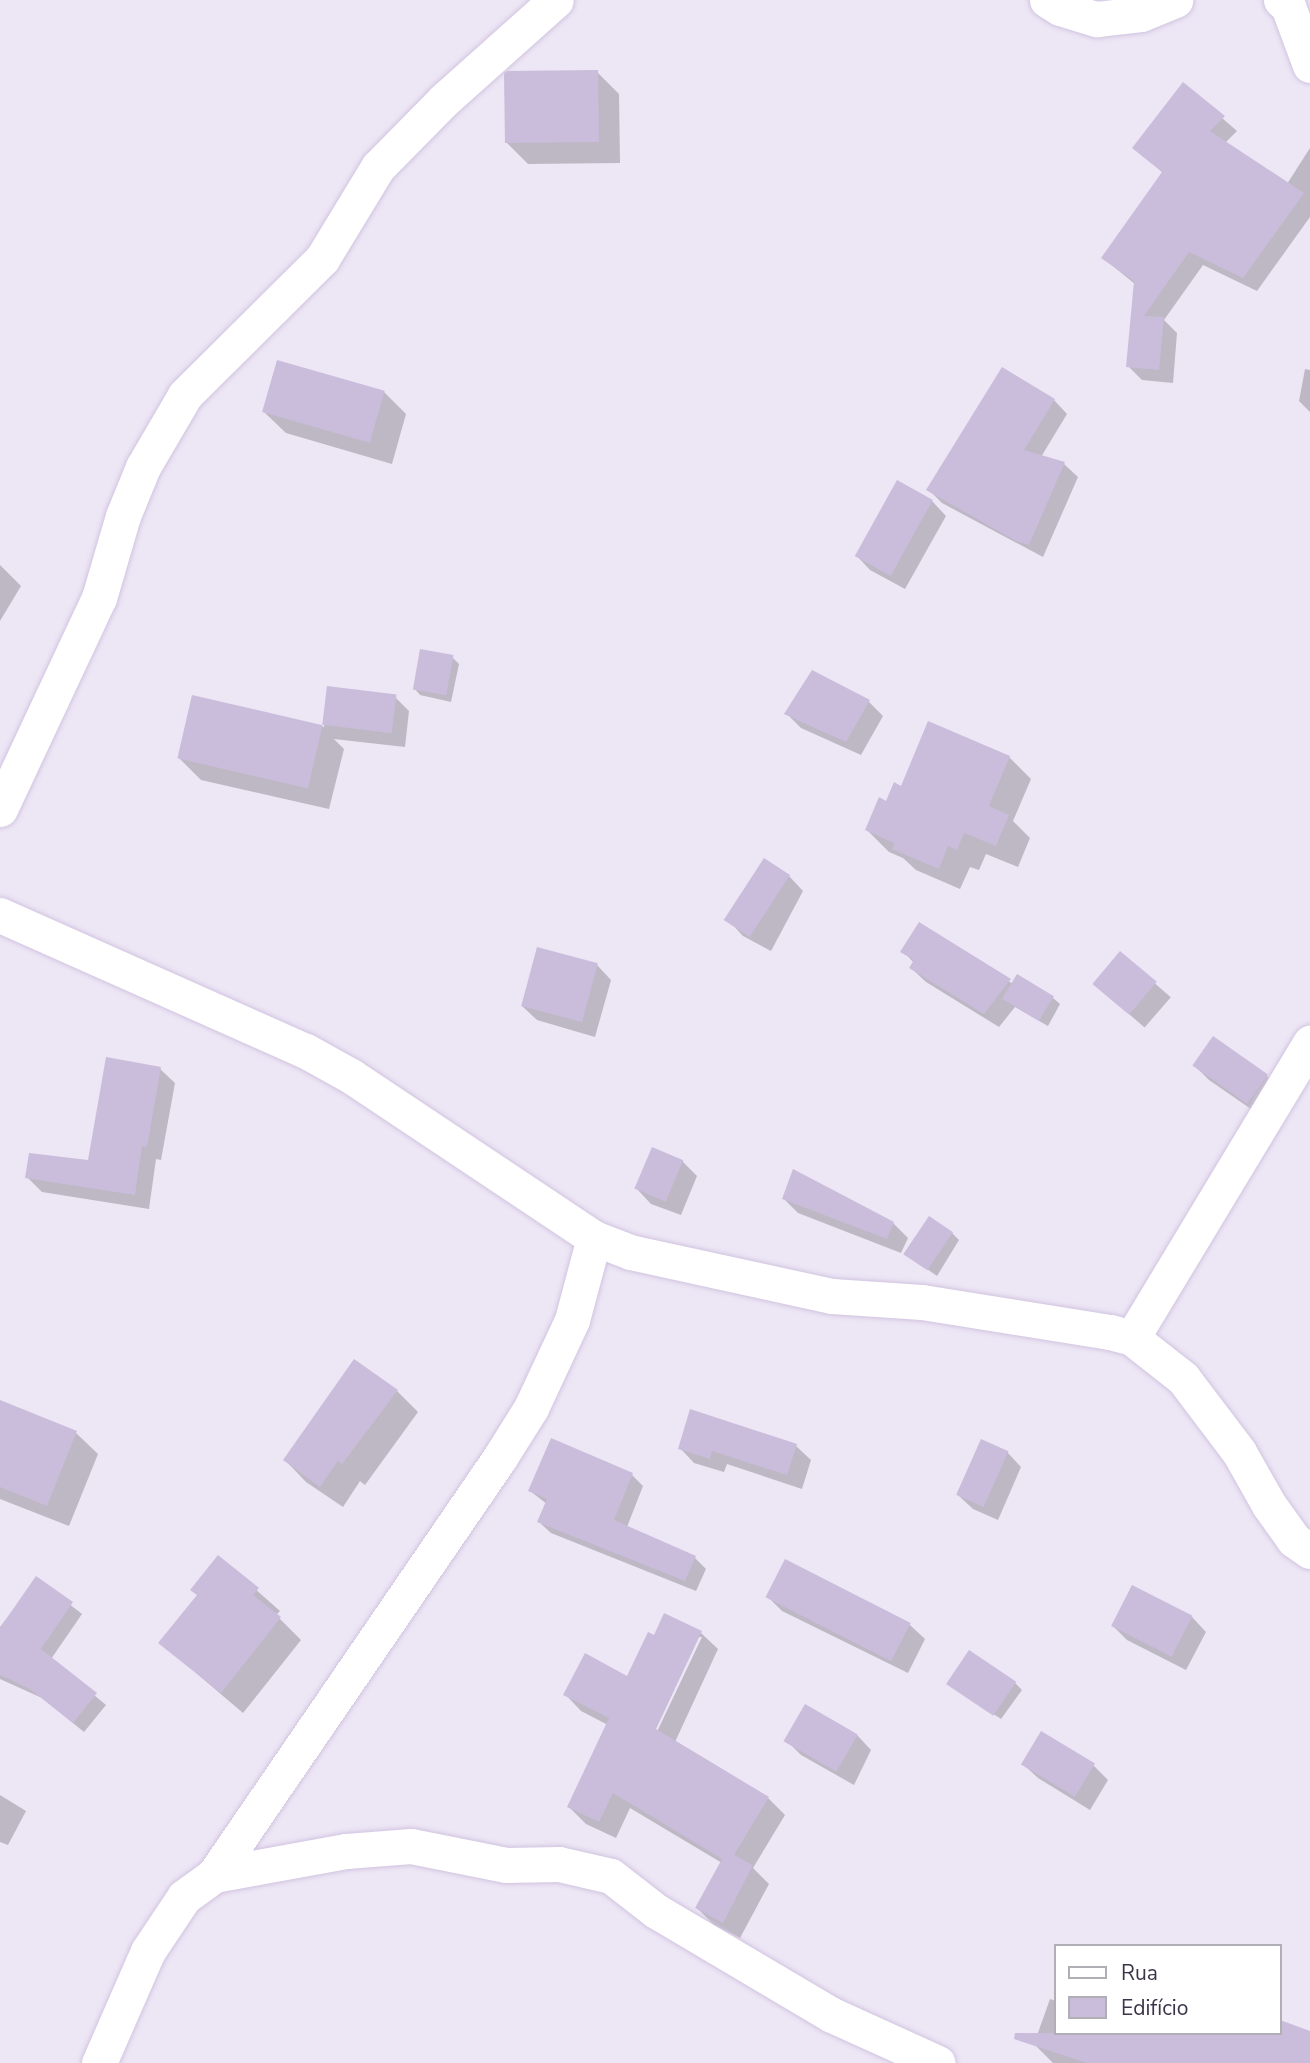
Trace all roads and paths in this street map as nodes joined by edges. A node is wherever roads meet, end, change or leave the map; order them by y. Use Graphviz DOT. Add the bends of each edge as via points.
graph roads {
  1 [pos="556,0"];
  2 [pos="1047,0"];
  3 [pos="1175,0"];
  4 [pos="1282,0"];
  5 [pos="1310,65"];
  6 [pos="0,808"];
  7 [pos="0,915"];
  8 [pos="1310,1043"];
  9 [pos="594,1238"];
  10 [pos="1132,1338"];
  11 [pos="1310,1551"];
  12 [pos="214,1875"];
  13 [pos="99,2063"];
  14 [pos="938,2063"];
  1 -- 6 [label="street" via="444,100 378,167 322,259 185,396 143,467 99,598"];
  2 -- 3 [label="street" via="1097,19 1141,14"];
  4 -- 5 [label="street"];
  7 -- 9 [label="street" via="306,1051 351,1076"];
  8 -- 10 [label="street"];
  9 -- 10 [label="street" via="630,1252 832,1297 922,1302"];
  9 -- 12 [label="street" via="572,1320 531,1408"];
  10 -- 11 [label="street" via="1183,1378 1239,1452 1294,1540"];
  12 -- 13 [label="street" via="184,1897 148,1951"];
  12 -- 14 [label="street" via="346,1851 411,1846 506,1865 559,1864 611,1876 656,1911 832,2015"];
}
